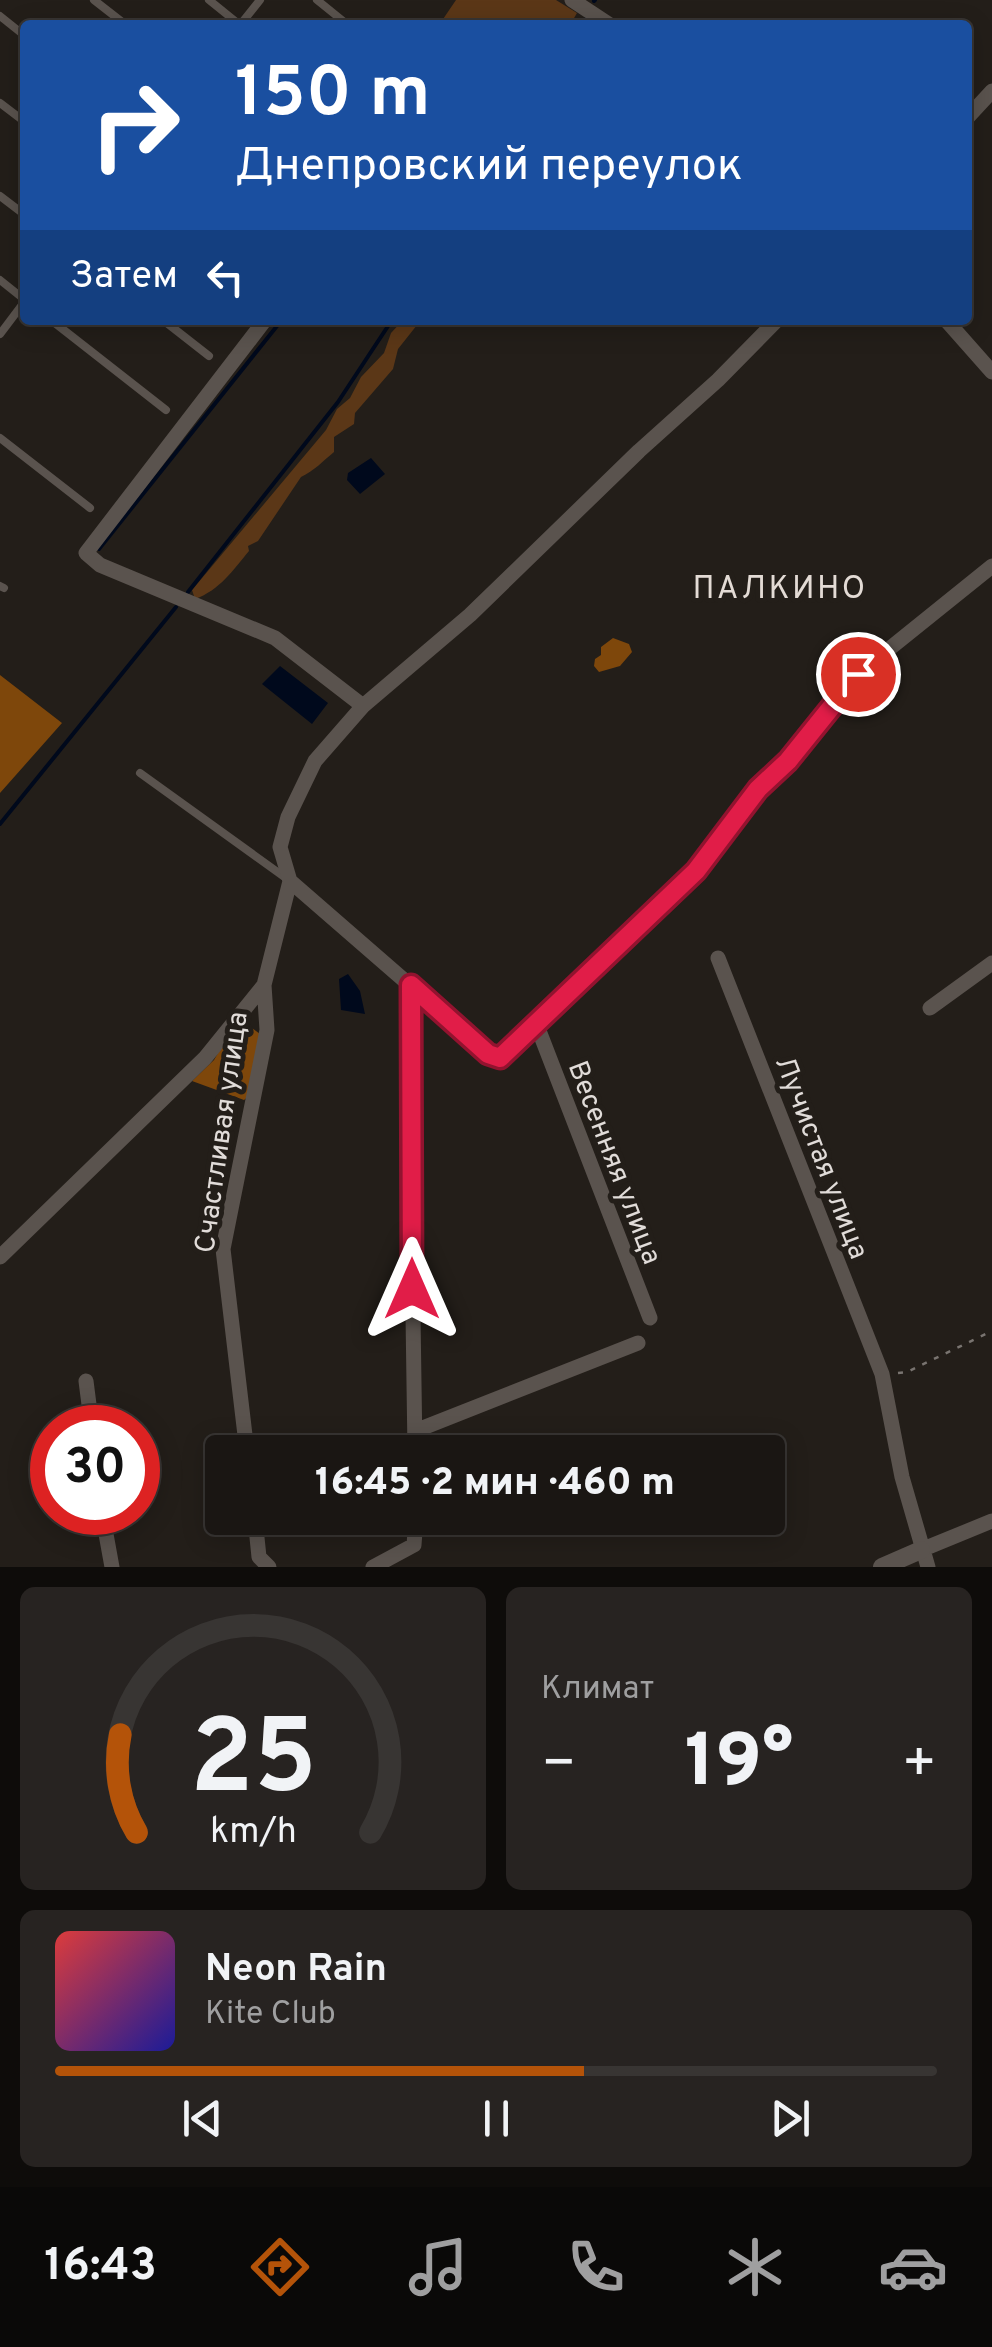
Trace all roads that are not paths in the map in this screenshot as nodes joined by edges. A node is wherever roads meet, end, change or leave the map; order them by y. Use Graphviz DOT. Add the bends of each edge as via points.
graph roads {
  1 [pos="94,0"];
  2 [pos="208,0"];
  3 [pos="260,0"];
  4 [pos="317,0"];
  5 [pos="572,0"];
  6 [pos="0,16"];
  7 [pos="120,20"];
  8 [pos="234,20"];
  9 [pos="244,20"];
  10 [pos="342,20"];
  11 [pos="602,20"];
  12 [pos="20,32"];
  13 [pos="992,91"];
  14 [pos="0,103"];
  15 [pos="972,113"];
  16 [pos="20,118"];
  17 [pos="0,196"];
  18 [pos="20,211"];
  19 [pos="0,280"];
  20 [pos="20,296"];
  21 [pos="20,307"];
  22 [pos="57,325"];
  23 [pos="170,325"];
  24 [pos="261,325"];
  25 [pos="771,325"];
  26 [pos="950,325"];
  27 [pos="0,334"];
  28 [pos="210,356"];
  29 [pos="992,372"];
  30 [pos="166,410"];
  31 [pos="0,438"];
  32 [pos="90,508"];
  33 [pos="992,566"];
  34 [pos="363,706"];
  35 [pos="140,773"];
  36 [pos="290,882"];
  37 [pos="718,958"];
  38 [pos="992,962"];
  39 [pos="264,985"];
  40 [pos="411,985"];
  41 [pos="930,1008"];
  42 [pos="536,1024"];
  43 [pos="0,1257"];
  44 [pos="412,1289"];
  45 [pos="413,1315"];
  46 [pos="650,1318"];
  47 [pos="638,1343"];
  48 [pos="86,1380"];
  49 [pos="89,1405"];
  50 [pos="415,1431"];
  51 [pos="245,1435"];
  52 [pos="415,1435"];
  53 [pos="992,1521"];
  54 [pos="106,1535"];
  55 [pos="257,1535"];
  56 [pos="415,1535"];
  57 [pos="925,1559"];
  58 [pos="112,1567"];
  59 [pos="269,1567"];
  60 [pos="373,1567"];
  61 [pos="882,1567"];
  1 -- 7 [label="lane"];
  2 -- 8 [label="lane"];
  3 -- 9 [label="lane"];
  4 -- 10 [label="lane"];
  5 -- 11 [label="street"];
  6 -- 12 [label="lane"];
  13 -- 15 [label="street"];
  14 -- 16 [label="lane"];
  17 -- 18 [label="lane"];
  19 -- 20 [label="lane"];
  21 -- 27 [label="lane"];
  22 -- 30 [label="lane"];
  23 -- 28 [label="lane"];
  24 -- 34 [label="street" via="86,548 100,565 274,638"];
  25 -- 34 [label="street" via="470,615"];
  26 -- 29 [label="street"];
  31 -- 32 [label="lane"];
  33 -- 42 [label="street" via="858,674 696,871"];
  34 -- 36 [label="street" via="315,762 288,817 280,847"];
  35 -- 36 [label="lane"];
  36 -- 39 [label="street, Счастливая улица"];
  36 -- 40 [label="street"];
  37 -- 57 [label="street, Лучистая улица" via="882,1374"];
  38 -- 41 [label="street"];
  39 -- 43 [label="street" via="205,1058"];
  39 -- 51 [label="street, Счастливая улица" via="267,1030 223,1249"];
  40 -- 42 [label="street" via="500,1058"];
  40 -- 44 [label="street"];
  42 -- 46 [label="street, Весенняя улица"];
  45 -- 50 [label="street"];
  47 -- 50 [label="street"];
  48 -- 49 [label="street"];
  50 -- 52 [label="street"];
  53 -- 57 [label="street"];
  54 -- 58 [label="street"];
  55 -- 59 [label="street" via="259,1557"];
  56 -- 60 [label="street" via="414,1546"];
  57 -- 61 [label="street"];
}
